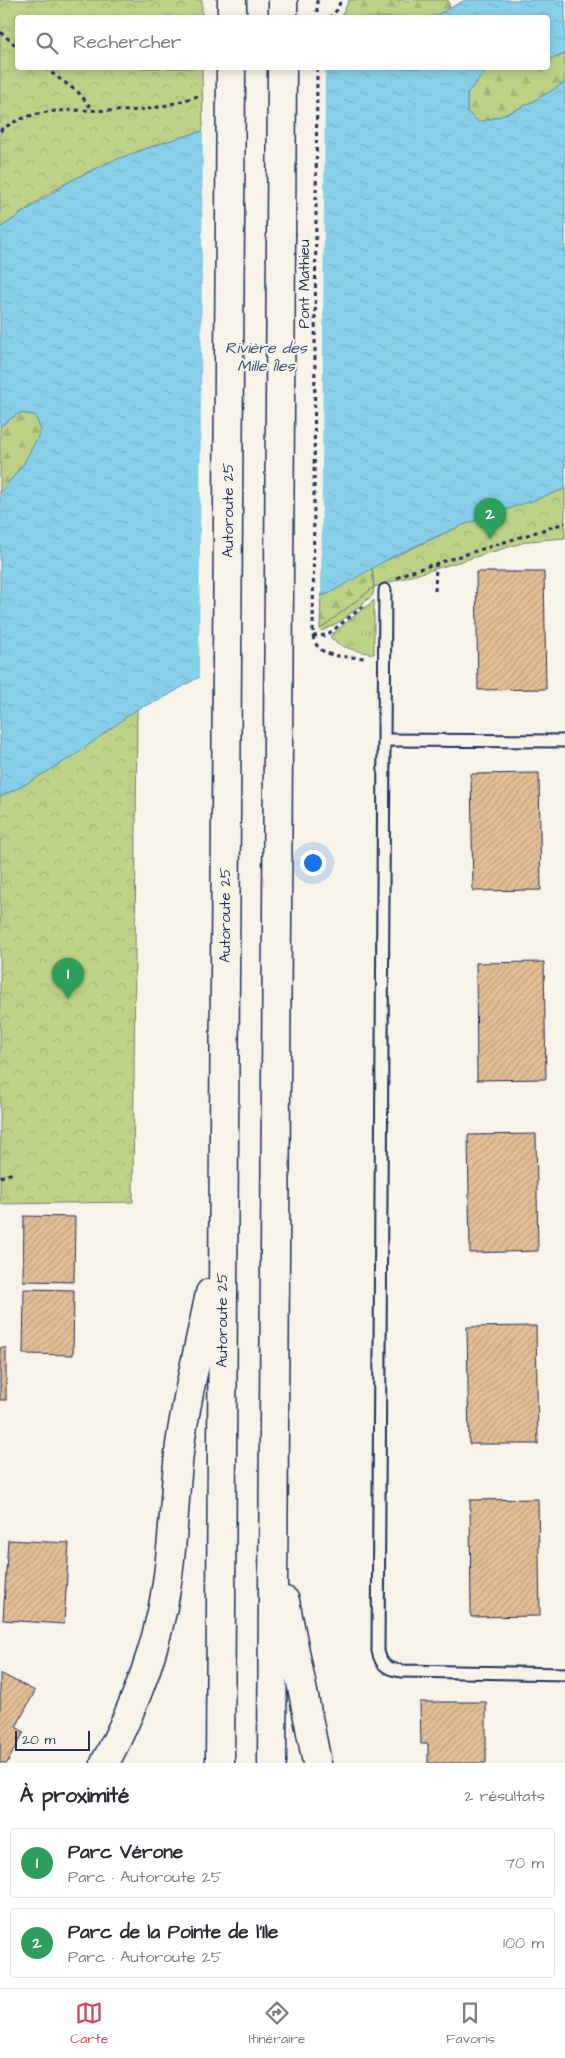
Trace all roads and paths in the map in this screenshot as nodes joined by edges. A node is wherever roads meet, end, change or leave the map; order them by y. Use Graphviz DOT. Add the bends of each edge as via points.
graph roads {
  1 [pos="232,0"];
  2 [pos="283,0"];
  3 [pos="317,0"];
  4 [pos="341,0"];
  5 [pos="232,15"];
  6 [pos="283,15"];
  7 [pos="317,15"];
  8 [pos="332,15"];
  9 [pos="0,32"];
  10 [pos="15,44"];
  11 [pos="48,70"];
  12 [pos="232,70"];
  13 [pos="282,70"];
  14 [pos="317,70"];
  15 [pos="202,95"];
  16 [pos="92,110"];
  17 [pos="0,131"];
  18 [pos="565,523"];
  19 [pos="436,564"];
  20 [pos="386,590"];
  21 [pos="435,591"];
  22 [pos="368,602"];
  23 [pos="313,636"];
  24 [pos="374,658"];
  25 [pos="385,740"];
  26 [pos="565,742"];
  27 [pos="14,1173"];
  28 [pos="0,1177"];
  29 [pos="223,1227"];
  30 [pos="274,1548"];
  31 [pos="565,1674"];
  32 [pos="105,1763"];
  33 [pos="220,1763"];
  34 [pos="272,1763"];
  35 [pos="317,1763"];
  1 -- 5 [label="highway"];
  2 -- 6 [label="highway"];
  3 -- 7 [label="path"];
  4 -- 8 [label="path"];
  9 -- 10 [label="path"];
  11 -- 16 [label="path" via="79,93"];
  12 -- 29 [label="highway, Autoroute 25, bridge"];
  13 -- 30 [label="highway"];
  14 -- 23 [label="path, Pont Mathieu"];
  15 -- 16 [label="path" via="154,108"];
  16 -- 17 [label="path" via="40,114 14,122"];
  18 -- 19 [label="path"];
  19 -- 20 [label="path" via="400,576"];
  19 -- 21 [label="path"];
  20 -- 25 [label="lane"];
  22 -- 23 [label="path" via="327,635"];
  23 -- 24 [label="path" via="316,645 327,654"];
  25 -- 26 [label="lane"];
  25 -- 31 [label="lane" via="380,1660 391,1670 401,1671"];
  27 -- 28 [label="path"];
  29 -- 32 [label="highway" via="180,1445 170,1559 161,1616 140,1687"];
  29 -- 33 [label="highway, Autoroute 25"];
  30 -- 34 [label="highway"];
  30 -- 35 [label="highway"];
}
